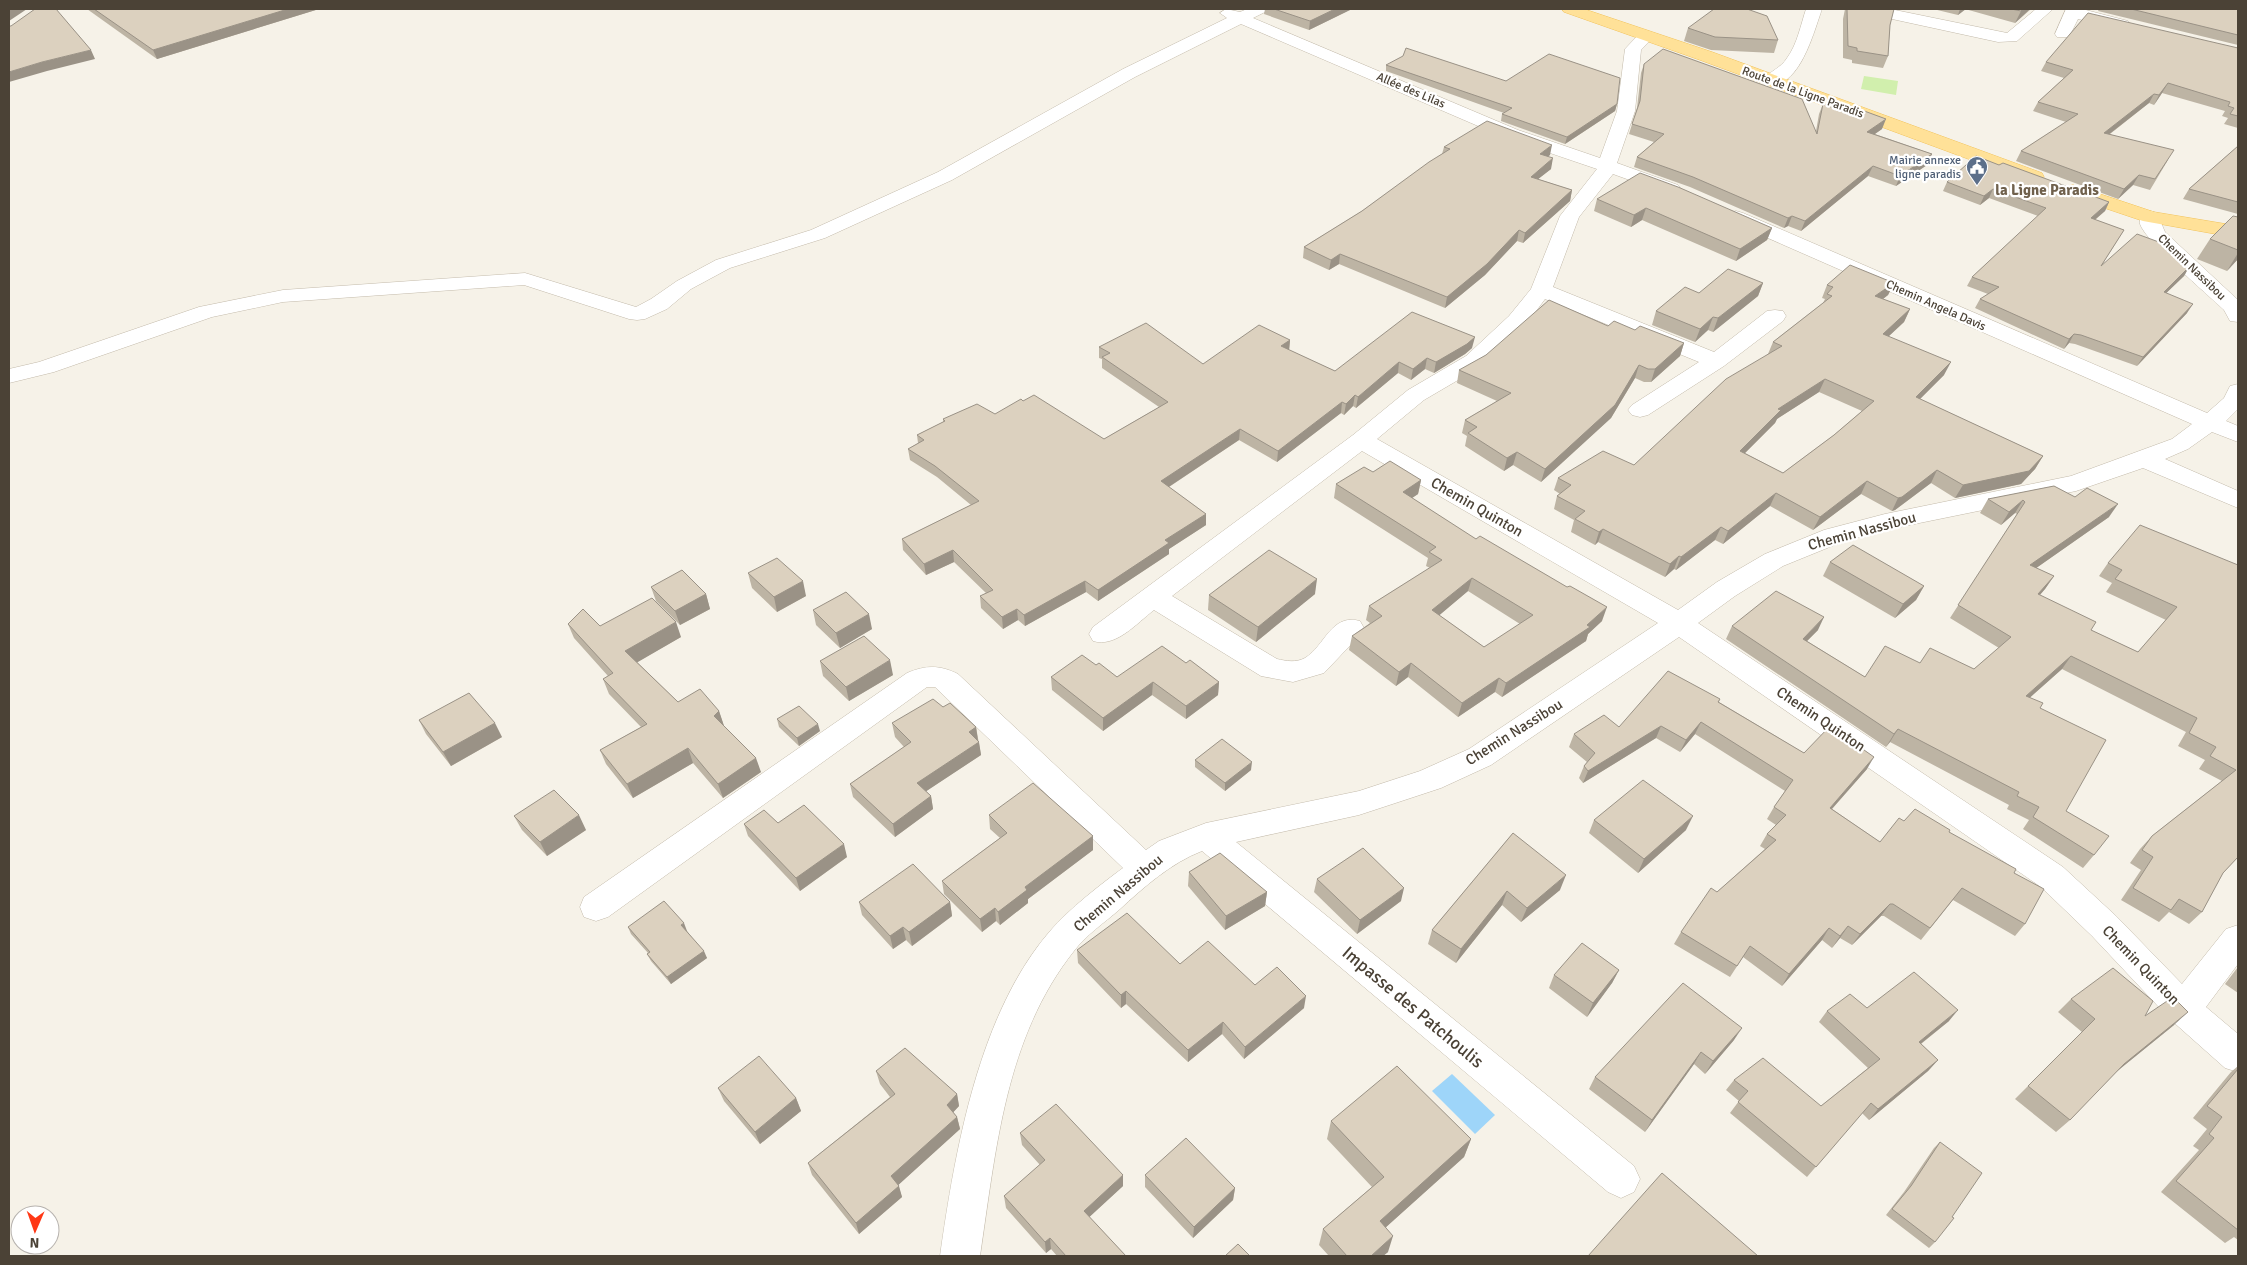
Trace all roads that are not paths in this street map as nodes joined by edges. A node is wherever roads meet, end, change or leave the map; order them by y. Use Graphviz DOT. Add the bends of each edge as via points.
graph roads {
  1 [pos="1218,9"];
  2 [pos="1259,9"];
  3 [pos="1570,9"];
  4 [pos="1814,9"];
  5 [pos="1869,9"];
  6 [pos="2045,9"];
  7 [pos="2073,11"];
  8 [pos="1240,18"];
  9 [pos="2139,28"];
  10 [pos="2063,34"];
  11 [pos="1646,36"];
  12 [pos="1772,80"];
  13 [pos="1607,166"];
  14 [pos="1691,197"];
  15 [pos="1718,209"];
  16 [pos="2150,216"];
  17 [pos="2238,232"];
  18 [pos="1540,290"];
  19 [pos="2236,311"];
  20 [pos="1774,316"];
  21 [pos="1716,361"];
  22 [pos="9,376"];
  23 [pos="2238,392"];
  24 [pos="1640,410"];
  25 [pos="2209,423"];
  26 [pos="2238,435"];
  27 [pos="1361,440"];
  28 [pos="2144,459"];
  29 [pos="2238,500"];
  30 [pos="1153,597"];
  31 [pos="1679,624"];
  32 [pos="1350,628"];
  33 [pos="1103,634"];
  34 [pos="1206,836"];
  35 [pos="1145,869"];
  36 [pos="596,907"];
  37 [pos="2238,939"];
  38 [pos="2183,1009"];
  39 [pos="2238,1056"];
  40 [pos="1621,1179"];
  41 [pos="960,1256"];
  1 -- 8 [label="street, Allée des Lilas"];
  2 -- 8 [label="street"];
  3 -- 11 [label="main road, Route de la Ligne Paradis"];
  4 -- 12 [label="street" via="1796,59"];
  5 -- 6 [label="street" via="2011,38"];
  7 -- 9 [label="street"];
  7 -- 10 [label="street"];
  8 -- 13 [label="street, Allée des Lilas" via="1512,134"];
  8 -- 22 [label="street" via="1130,73 937,180 818,234 723,264 638,314 525,279 283,296 207,312 46,367"];
  11 -- 12 [label="main road, Route de la Ligne Paradis"];
  11 -- 13 [label="street" via="1633,49 1626,111"];
  12 -- 16 [label="main road, Route de la Ligne Paradis" via="2056,185"];
  13 -- 14 [label="street"];
  13 -- 18 [label="street" via="1570,216"];
  15 -- 25 [label="street, Chemin Angela Davis"];
  16 -- 17 [label="main road, Route de la Ligne Paradis"];
  16 -- 19 [label="street, Chemin Nassibou" via="2157,235"];
  18 -- 21 [label="street"];
  18 -- 27 [label="street" via="1517,321 1492,345 1474,360 1416,395"];
  20 -- 21 [label="street"];
  21 -- 24 [label="street"];
  23 -- 25 [label="street, Chemin Nassibou" via="2234,401"];
  25 -- 26 [label="street, Chemin Angela Davis"];
  25 -- 28 [label="street, Chemin Nassibou" via="2180,444"];
  27 -- 30 [label="street"];
  27 -- 31 [label="street, Chemin Quinton"];
  28 -- 29 [label="street"];
  28 -- 31 [label="street, Chemin Nassibou" via="2076,483 1832,536 1774,560 1726,588"];
  30 -- 32 [label="street" via="1271,669 1293,672 1314,666"];
  30 -- 33 [label="street"];
  31 -- 34 [label="street, Chemin Nassibou" via="1480,756 1430,780 1359,804"];
  31 -- 38 [label="street, Chemin Quinton" via="2052,877"];
  34 -- 35 [label="street, Chemin Nassibou" via="1170,850"];
  34 -- 40 [label="street, Impasse des Patchoulis"];
  35 -- 36 [label="street" via="948,681 928,676 917,680"];
  35 -- 41 [label="street, Chemin Nassibou" via="1063,939 1035,978 1007,1037 984,1110"];
  37 -- 38 [label="street"];
  38 -- 39 [label="street, Chemin Quinton"];
}
